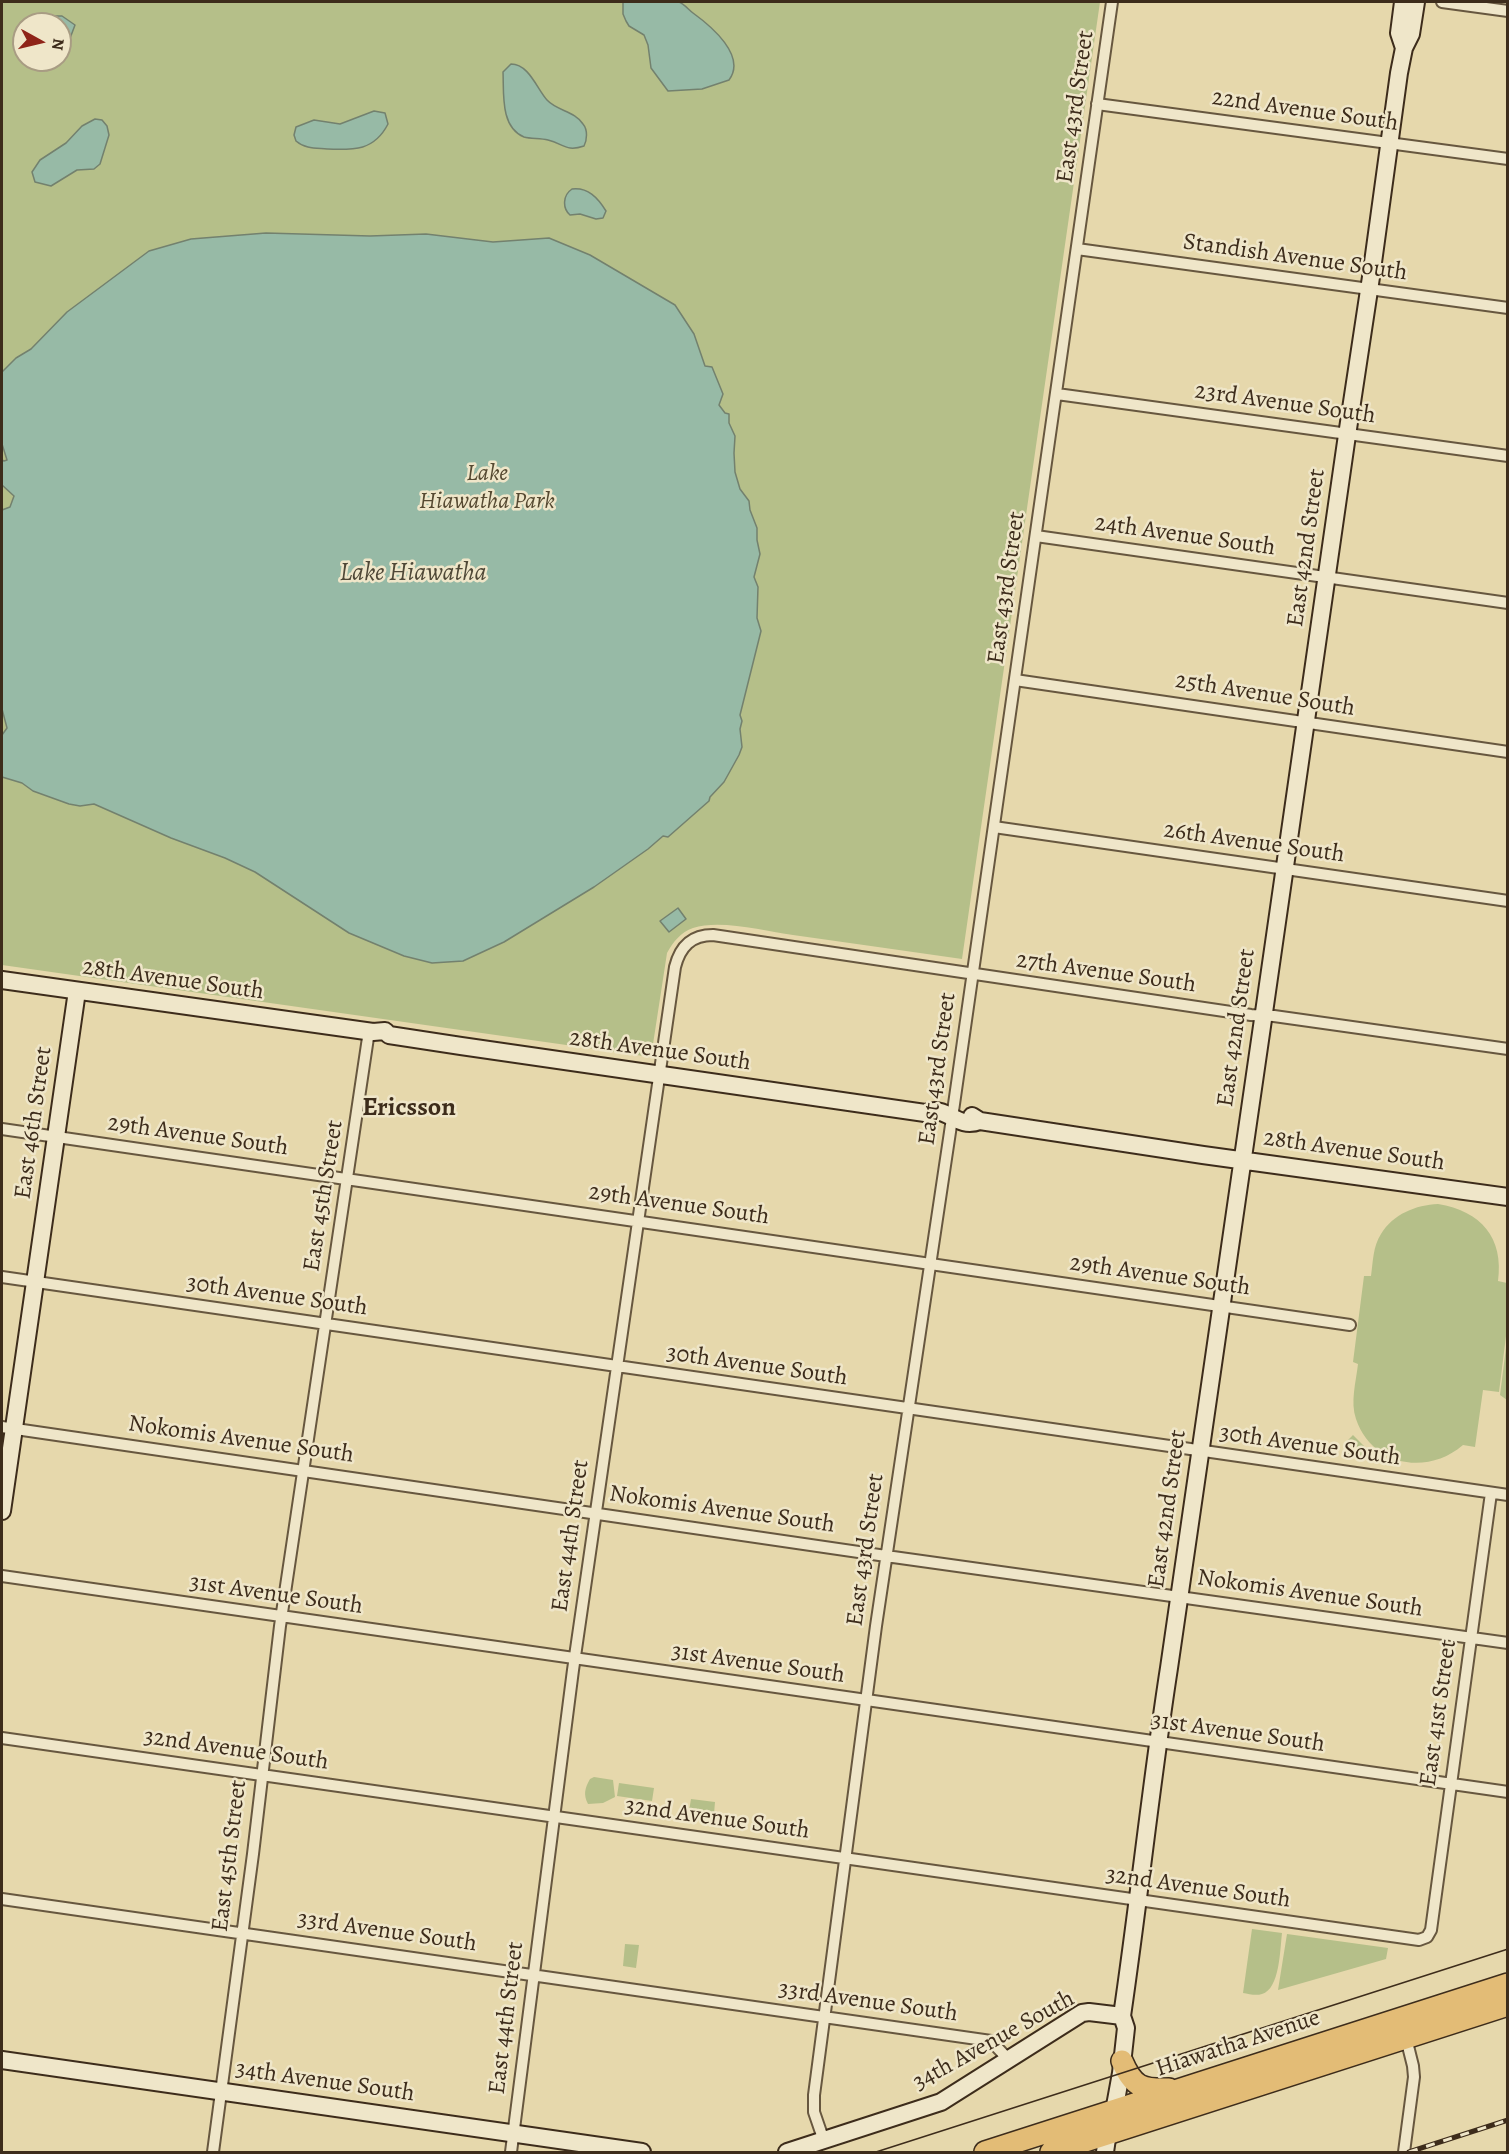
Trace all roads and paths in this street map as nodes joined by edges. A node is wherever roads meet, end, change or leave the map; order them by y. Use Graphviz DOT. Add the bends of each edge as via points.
graph roads {
  1 [pos="1112,2"];
  2 [pos="1403,2"];
  3 [pos="1416,2"];
  4 [pos="1442,2"];
  5 [pos="1508,11"];
  6 [pos="1404,48"];
  7 [pos="1097,104"];
  8 [pos="1389,144"];
  9 [pos="1508,159"];
  10 [pos="1077,249"];
  11 [pos="1370,289"];
  12 [pos="1508,308"];
  13 [pos="1057,394"];
  14 [pos="1347,433"];
  15 [pos="1508,456"];
  16 [pos="1036,536"];
  17 [pos="1326,577"];
  18 [pos="1508,603"];
  19 [pos="1016,680"];
  20 [pos="1306,723"];
  21 [pos="1508,752"];
  22 [pos="994,827"];
  23 [pos="1284,869"];
  24 [pos="1508,901"];
  25 [pos="700,937"];
  26 [pos="972,975"];
  27 [pos="2,980"];
  28 [pos="77,991"];
  29 [pos="1264,1016"];
  30 [pos="377,1033"];
  31 [pos="1508,1049"];
  32 [pos="660,1075"];
  33 [pos="952,1117"];
  34 [pos="2,1129"];
  35 [pos="55,1137"];
  36 [pos="1242,1160"];
  37 [pos="347,1178"];
  38 [pos="1508,1197"];
  39 [pos="638,1220"];
  40 [pos="930,1263"];
  41 [pos="2,1277"];
  42 [pos="35,1282"];
  43 [pos="1222,1306"];
  44 [pos="326,1324"];
  45 [pos="1350,1325"];
  46 [pos="617,1367"];
  47 [pos="909,1409"];
  48 [pos="8,1428"];
  49 [pos="1201,1452"];
  50 [pos="303,1471"];
  51 [pos="1491,1493"];
  52 [pos="1508,1495"];
  53 [pos="2,1511"];
  54 [pos="595,1513"];
  55 [pos="886,1556"];
  56 [pos="2,1576"];
  57 [pos="1179,1597"];
  58 [pos="282,1617"];
  59 [pos="1470,1638"];
  60 [pos="1508,1643"];
  61 [pos="574,1658"];
  62 [pos="866,1701"];
  63 [pos="2,1738"];
  64 [pos="1159,1743"];
  65 [pos="262,1774"];
  66 [pos="1450,1784"];
  67 [pos="1508,1792"];
  68 [pos="553,1817"];
  69 [pos="846,1859"];
  70 [pos="2,1899"];
  71 [pos="1138,1901"];
  72 [pos="241,1933"];
  73 [pos="1426,1937"];
  74 [pos="534,1974"];
  75 [pos="1508,1984"];
  76 [pos="1508,2005"];
  77 [pos="1122,2016"];
  78 [pos="824,2017"];
  79 [pos="1406,2038"];
  80 [pos="1008,2059"];
  81 [pos="2,2060"];
  82 [pos="1122,2061"];
  83 [pos="1188,2088"];
  84 [pos="220,2091"];
  85 [pos="1111,2112"];
  86 [pos="513,2133"];
  87 [pos="824,2141"];
  88 [pos="1106,2143"];
  89 [pos="213,2152"];
  90 [pos="511,2152"];
  91 [pos="642,2152"];
  92 [pos="787,2152"];
  93 [pos="985,2152"];
  94 [pos="1053,2152"];
  95 [pos="1404,2152"];
  1 -- 7 [label="street, East 43rd Street"];
  2 -- 6 [label="street, East 42nd Street" via="1399,33"];
  3 -- 6 [label="street, East 42nd Street" via="1411,34"];
  4 -- 5 [label="street"];
  6 -- 8 [label="street, East 42nd Street"];
  7 -- 8 [label="street, 22nd Avenue South"];
  7 -- 10 [label="street, East 43rd Street"];
  8 -- 9 [label="street, 22nd Avenue South"];
  8 -- 11 [label="street, East 42nd Street"];
  10 -- 11 [label="street, Standish Avenue South"];
  10 -- 13 [label="street, East 43rd Street"];
  11 -- 12 [label="street, Standish Avenue South"];
  11 -- 14 [label="street, East 42nd Street"];
  13 -- 14 [label="street, 23rd Avenue South"];
  13 -- 16 [label="street, East 43rd Street"];
  14 -- 15 [label="street, 23rd Avenue South"];
  14 -- 17 [label="street, East 42nd Street"];
  16 -- 17 [label="street, 24th Avenue South"];
  16 -- 19 [label="street, East 43rd Street"];
  17 -- 18 [label="street, 24th Avenue South"];
  17 -- 20 [label="street, East 42nd Street"];
  19 -- 20 [label="street, 25th Avenue South"];
  19 -- 22 [label="street, East 43rd Street"];
  20 -- 21 [label="street, 25th Avenue South"];
  20 -- 23 [label="street, East 42nd Street"];
  22 -- 23 [label="street, 26th Avenue South"];
  22 -- 26 [label="street, East 43rd Street"];
  23 -- 24 [label="street, 26th Avenue South"];
  23 -- 29 [label="street, East 42nd Street"];
  25 -- 26 [label="street, 27th Avenue South"];
  25 -- 32 [label="street, East 44th Street" via="686,943 679,954"];
  26 -- 29 [label="street, 27th Avenue South"];
  26 -- 33 [label="street, East 43rd Street"];
  27 -- 28 [label="street, 28th Avenue South"];
  28 -- 30 [label="street, 28th Avenue South"];
  28 -- 35 [label="street, East 46th Street"];
  29 -- 31 [label="street, 27th Avenue South"];
  29 -- 36 [label="street, East 42nd Street"];
  30 -- 32 [label="street, 28th Avenue South"];
  30 -- 37 [label="street, East 45th Street"];
  32 -- 33 [label="street, 28th Avenue South" via="925,1113 948,1113"];
  32 -- 39 [label="street, East 44th Street"];
  33 -- 36 [label="street, 28th Avenue South" via="958,1122 980,1121"];
  33 -- 40 [label="street, East 43rd Street"];
  34 -- 35 [label="street, 29th Avenue South"];
  35 -- 37 [label="street, 29th Avenue South"];
  35 -- 42 [label="street, East 46th Street"];
  36 -- 38 [label="street, 28th Avenue South"];
  36 -- 43 [label="street, East 42nd Street"];
  37 -- 39 [label="street, 29th Avenue South"];
  37 -- 44 [label="street, East 45th Street"];
  39 -- 40 [label="street, 29th Avenue South"];
  39 -- 46 [label="street, East 44th Street"];
  40 -- 43 [label="street, 29th Avenue South"];
  40 -- 47 [label="street, East 43rd Street"];
  41 -- 42 [label="street, 30th Avenue South"];
  42 -- 44 [label="street, 30th Avenue South"];
  42 -- 48 [label="street, East 46th Street"];
  43 -- 45 [label="street, 29th Avenue South"];
  43 -- 49 [label="street, East 42nd Street"];
  44 -- 46 [label="street, 30th Avenue South"];
  44 -- 50 [label="street, East 45th Street"];
  46 -- 47 [label="street, 30th Avenue South"];
  46 -- 54 [label="street, East 44th Street"];
  47 -- 49 [label="street, 30th Avenue South"];
  47 -- 55 [label="street, East 43rd Street"];
  48 -- 50 [label="street, Nokomis Avenue South"];
  48 -- 53 [label="street, East 46th Street"];
  49 -- 51 [label="street, 30th Avenue South"];
  49 -- 57 [label="street, East 42nd Street"];
  50 -- 54 [label="street, Nokomis Avenue South"];
  50 -- 58 [label="street, East 45th Street"];
  51 -- 52 [label="street, 30th Avenue South"];
  51 -- 59 [label="street, East 41st Street"];
  54 -- 55 [label="street, Nokomis Avenue South"];
  54 -- 61 [label="street, East 44th Street"];
  55 -- 57 [label="street, Nokomis Avenue South"];
  55 -- 62 [label="street, East 43rd Street"];
  56 -- 58 [label="street, 31st Avenue South"];
  57 -- 59 [label="street, Nokomis Avenue South"];
  57 -- 64 [label="street, East 42nd Street"];
  58 -- 61 [label="street, 31st Avenue South"];
  58 -- 65 [label="street, East 45th Street"];
  59 -- 60 [label="street, Nokomis Avenue South"];
  59 -- 66 [label="street, East 41st Street"];
  61 -- 62 [label="street, 31st Avenue South"];
  61 -- 68 [label="street, East 44th Street"];
  62 -- 64 [label="street, 31st Avenue South"];
  62 -- 69 [label="street, East 43rd Street"];
  63 -- 65 [label="street, 32nd Avenue South"];
  64 -- 66 [label="street, 31st Avenue South"];
  64 -- 71 [label="street, East 42nd Street"];
  65 -- 68 [label="street, 32nd Avenue South"];
  65 -- 72 [label="street, East 45th Street"];
  66 -- 67 [label="street, 31st Avenue South"];
  66 -- 73 [label="street, East 41st Street" via="1431,1930"];
  68 -- 69 [label="street, 32nd Avenue South"];
  68 -- 74 [label="street, East 44th Street"];
  69 -- 71 [label="street, 32nd Avenue South"];
  69 -- 78 [label="street, East 43rd Street"];
  70 -- 72 [label="street, 33rd Avenue South"];
  71 -- 73 [label="street, 32nd Avenue South" via="1419,1940"];
  71 -- 77 [label="street, East 42nd Street"];
  72 -- 74 [label="street, 33rd Avenue South"];
  72 -- 84 [label="street, East 45th Street"];
  74 -- 78 [label="street, 33rd Avenue South"];
  74 -- 86 [label="street, East 44th Street"];
  75 -- 83 [label="highway, Hiawatha Avenue"];
  76 -- 79 [label="highway, Hiawatha Avenue"];
  77 -- 80 [label="street, 34th Avenue South" via="1082,2013"];
  77 -- 82 [label="street, East 42nd Street" via="1126,2028"];
  77 -- 85 [label="street, East 42nd Street" via="1116,2026 1106,2098"];
  78 -- 80 [label="street, 33rd Avenue South" via="991,2041"];
  78 -- 87 [label="street, East 43rd Street" via="814,2096 814,2112"];
  79 -- 88 [label="highway, Hiawatha Avenue"];
  79 -- 95 [label="street" via="1414,2077"];
  80 -- 87 [label="street, 34th Avenue South" via="941,2102"];
  81 -- 84 [label="street, 34th Avenue South"];
  82 -- 83 [label="highway" via="1129,2077 1148,2089"];
  82 -- 85 [label="street, East 42nd Street"];
  83 -- 85 [label="highway, Hiawatha Avenue"];
  84 -- 86 [label="street, 34th Avenue South"];
  84 -- 89 [label="street, East 45th Street"];
  85 -- 88 [label="street, East 42nd Street"];
  85 -- 93 [label="highway, Hiawatha Avenue"];
  86 -- 90 [label="street, East 44th Street"];
  86 -- 91 [label="street, 34th Avenue South"];
  87 -- 92 [label="street, 34th Avenue South"];
  88 -- 94 [label="highway, Hiawatha Avenue"];
}
